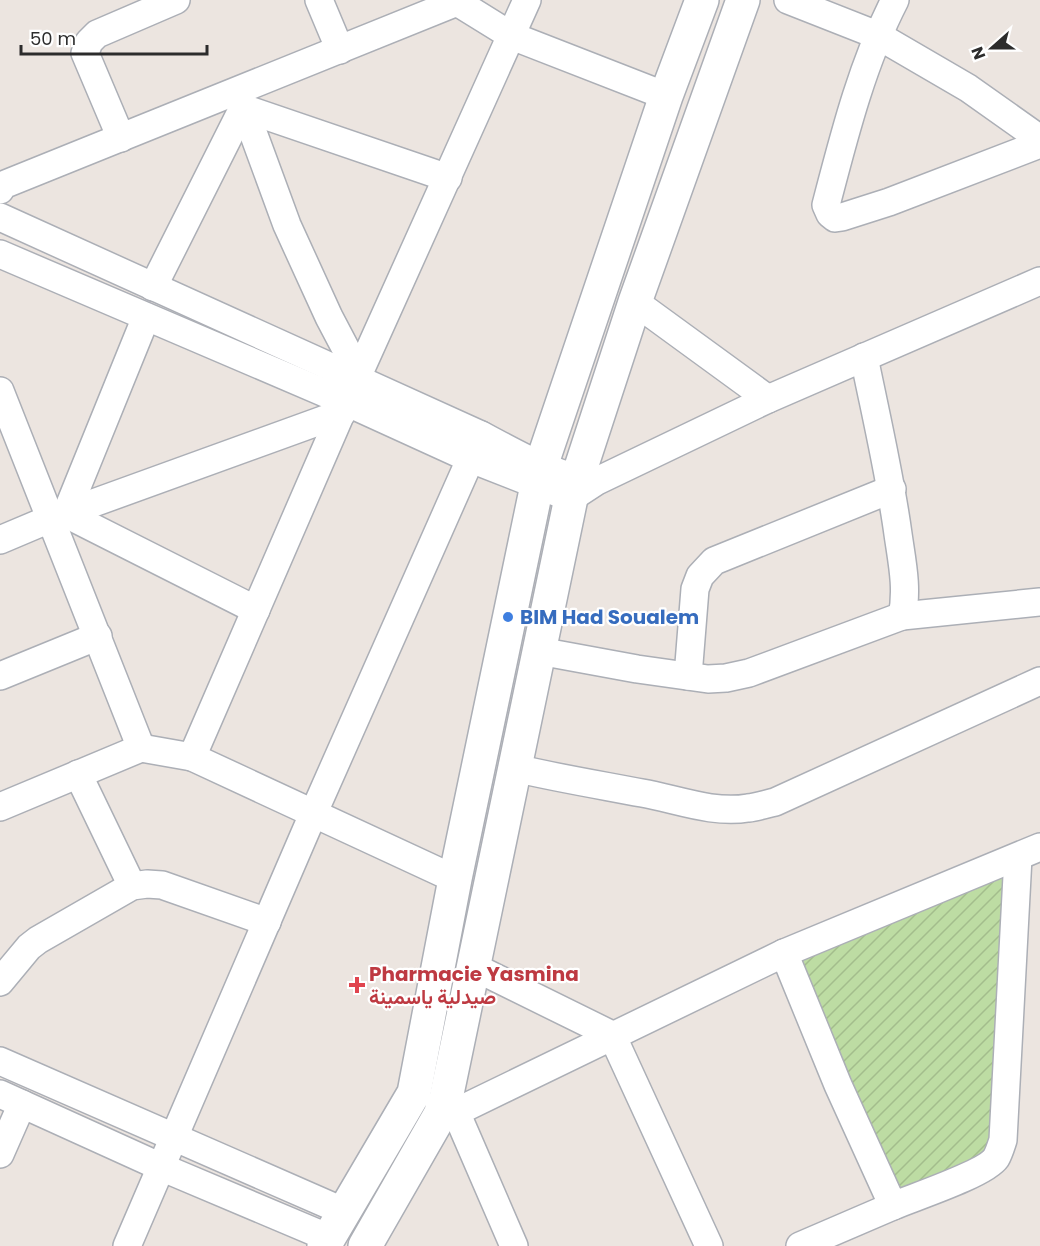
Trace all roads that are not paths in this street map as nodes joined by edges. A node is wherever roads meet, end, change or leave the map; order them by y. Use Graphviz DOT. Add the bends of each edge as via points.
graph roads {
  1 [pos="176,0"];
  2 [pos="319,0"];
  3 [pos="527,0"];
  4 [pos="702,0"];
  5 [pos="743,0"];
  6 [pos="788,0"];
  7 [pos="895,0"];
  8 [pos="457,1"];
  9 [pos="877,35"];
  10 [pos="512,36"];
  11 [pos="340,50"];
  12 [pos="666,96"];
  13 [pos="241,99"];
  14 [pos="122,138"];
  15 [pos="1040,142"];
  16 [pos="448,178"];
  17 [pos="1,184"];
  18 [pos="0,218"];
  19 [pos="0,254"];
  20 [pos="1040,281"];
  21 [pos="153,287"];
  22 [pos="635,302"];
  23 [pos="146,317"];
  24 [pos="864,357"];
  25 [pos="351,392"];
  26 [pos="768,399"];
  27 [pos="3,405"];
  28 [pos="476,447"];
  29 [pos="540,476"];
  30 [pos="582,486"];
  31 [pos="892,489"];
  32 [pos="59,516"];
  33 [pos="0,540"];
  34 [pos="1040,602"];
  35 [pos="256,610"];
  36 [pos="902,616"];
  37 [pos="98,636"];
  38 [pos="538,651"];
  39 [pos="0,676"];
  40 [pos="688,676"];
  41 [pos="1040,681"];
  42 [pos="141,748"];
  43 [pos="192,757"];
  44 [pos="515,768"];
  45 [pos="78,774"];
  46 [pos="0,807"];
  47 [pos="314,812"];
  48 [pos="1029,852"];
  49 [pos="455,879"];
  50 [pos="132,886"];
  51 [pos="267,922"];
  52 [pos="784,953"];
  53 [pos="474,967"];
  54 [pos="0,982"];
  55 [pos="612,1035"];
  56 [pos="0,1061"];
  57 [pos="414,1093"];
  58 [pos="11,1099"];
  59 [pos="450,1110"];
  60 [pos="174,1138"];
  61 [pos="0,1154"];
  62 [pos="161,1167"];
  63 [pos="893,1206"];
  64 [pos="332,1232"];
  65 [pos="127,1246"];
  66 [pos="365,1246"];
  67 [pos="514,1246"];
  68 [pos="709,1246"];
  69 [pos="800,1246"];
  1 -- 14 [label="street" via="97,34 89,42 85,53"];
  2 -- 11 [label="street"];
  3 -- 10 [label="street"];
  4 -- 12 [label="street"];
  5 -- 22 [label="street"];
  6 -- 9 [label="street"];
  7 -- 9 [label="street"];
  8 -- 10 [label="street"];
  8 -- 11 [label="street"];
  9 -- 15 [label="street" via="968,88"];
  9 -- 15 [label="street" via="826,205 835,218 890,202"];
  10 -- 12 [label="street"];
  10 -- 16 [label="street"];
  11 -- 13 [label="street"];
  12 -- 29 [label="street"];
  13 -- 14 [label="street"];
  13 -- 16 [label="street"];
  13 -- 21 [label="street"];
  13 -- 25 [label="street" via="287,225 328,317"];
  14 -- 17 [label="street"];
  16 -- 25 [label="street"];
  18 -- 21 [label="street"];
  19 -- 23 [label="street"];
  20 -- 24 [label="street"];
  21 -- 25 [label="street"];
  22 -- 26 [label="street"];
  22 -- 30 [label="street" via="590,436"];
  23 -- 25 [label="street"];
  23 -- 32 [label="street"];
  24 -- 26 [label="street"];
  24 -- 31 [label="street"];
  25 -- 28 [label="street"];
  25 -- 32 [label="street"];
  25 -- 35 [label="street"];
  26 -- 30 [label="street"];
  27 -- 32 [label="street"];
  28 -- 29 [label="street"];
  28 -- 47 [label="street"];
  29 -- 30 [label="street"];
  29 -- 49 [label="street"];
  30 -- 38 [label="street"];
  31 -- 36 [label="street" via="905,578"];
  31 -- 40 [label="street" via="705,568 695,589"];
  32 -- 33 [label="street"];
  32 -- 35 [label="street"];
  32 -- 37 [label="street"];
  34 -- 36 [label="street"];
  35 -- 43 [label="street"];
  36 -- 40 [label="street" via="748,673 726,678"];
  37 -- 39 [label="street"];
  37 -- 42 [label="street"];
  38 -- 40 [label="street"];
  38 -- 44 [label="street"];
  41 -- 44 [label="street" via="775,802 746,809 693,804"];
  42 -- 43 [label="street"];
  42 -- 45 [label="street"];
  43 -- 47 [label="street"];
  44 -- 53 [label="street"];
  45 -- 46 [label="street"];
  45 -- 50 [label="street"];
  47 -- 49 [label="street"];
  47 -- 51 [label="street"];
  48 -- 52 [label="street"];
  48 -- 63 [label="street" via="1003,1140 995,1159 982,1169"];
  49 -- 57 [label="street"];
  50 -- 51 [label="street" via="162,885"];
  50 -- 54 [label="street" via="28,947"];
  51 -- 60 [label="street"];
  52 -- 55 [label="street"];
  52 -- 63 [label="street"];
  53 -- 55 [label="street"];
  53 -- 59 [label="street"];
  55 -- 59 [label="street"];
  55 -- 68 [label="street"];
  56 -- 60 [label="street"];
  57 -- 59 [label="street"];
  57 -- 64 [label="street"];
  58 -- 61 [label="street"];
  58 -- 62 [label="street"];
  59 -- 66 [label="street"];
  59 -- 67 [label="street"];
  60 -- 62 [label="street"];
  60 -- 64 [label="street"];
  62 -- 64 [label="street"];
  62 -- 65 [label="street"];
  63 -- 69 [label="street"];
}
